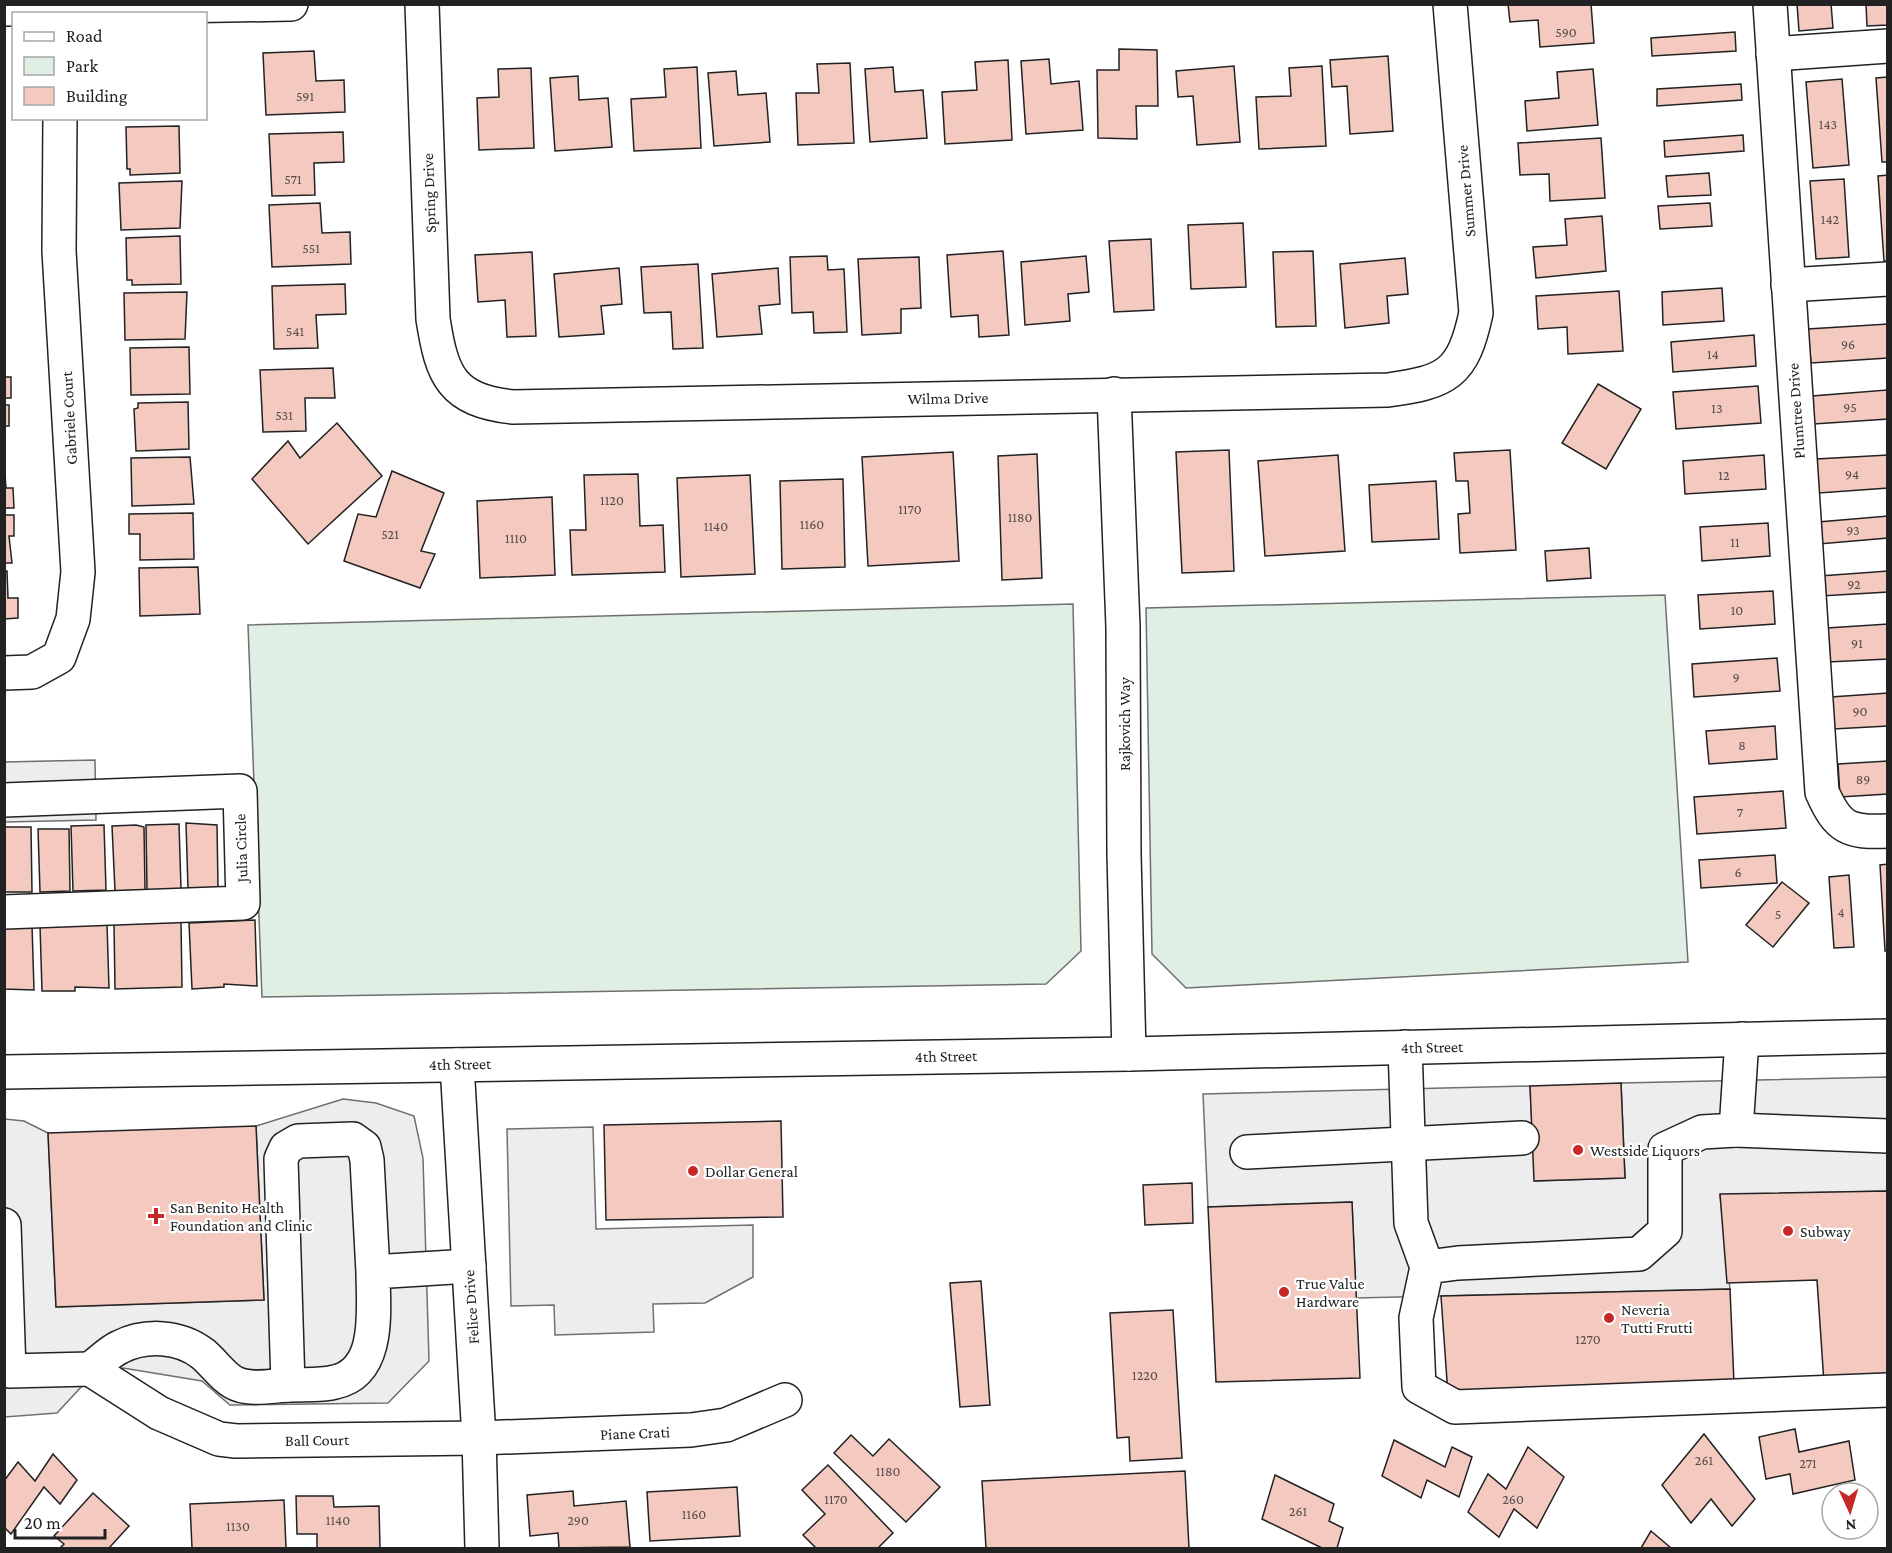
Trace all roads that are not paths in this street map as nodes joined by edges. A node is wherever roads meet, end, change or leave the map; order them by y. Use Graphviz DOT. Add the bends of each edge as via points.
graph roads {
  1 [pos="291,4"];
  2 [pos="422,4"];
  3 [pos="1450,4"];
  4 [pos="1770,4"];
  5 [pos="4,9"];
  6 [pos="63,9"];
  7 [pos="1887,46"];
  8 [pos="1773,54"];
  9 [pos="60,120"];
  10 [pos="1887,279"];
  11 [pos="1788,285"];
  12 [pos="1450,372"];
  13 [pos="451,379"];
  14 [pos="1114,394"];
  15 [pos="4,673"];
  16 [pos="4,800"];
  17 [pos="1887,831"];
  18 [pos="4,912"];
  19 [pos="1887,1036"];
  20 [pos="1742,1039"];
  21 [pos="1405,1047"];
  22 [pos="1129,1054"];
  23 [pos="457,1065"];
  24 [pos="4,1072"];
  25 [pos="1736,1130"];
  26 [pos="1887,1136"];
  27 [pos="1522,1138"];
  28 [pos="1407,1143"];
  29 [pos="1247,1152"];
  30 [pos="4,1225"];
  31 [pos="469,1266"];
  32 [pos="1427,1267"];
  33 [pos="373,1272"];
  34 [pos="90,1369"];
  35 [pos="288,1385"];
  36 [pos="1887,1390"];
  37 [pos="785,1400"];
  38 [pos="479,1438"];
  39 [pos="482,1548"];
  1 -- 6 [label="street"];
  2 -- 13 [label="street, Spring Drive" via="433,319 439,356"];
  3 -- 12 [label="street, Summer Drive" via="1476,313 1466,351"];
  4 -- 8 [label="street, Plumtree Drive"];
  5 -- 6 [label="street"];
  7 -- 8 [label="street"];
  8 -- 11 [label="street, Plumtree Drive"];
  9 -- 15 [label="street, Gabriele Court" via="59,251 78,572 73,619 59,657 32,672"];
  10 -- 11 [label="street"];
  11 -- 17 [label="street, Plumtree Drive" via="1822,792 1840,824 1857,830"];
  12 -- 14 [label="street, Wilma Drive" via="1426,385 1388,390"];
  13 -- 14 [label="street, Wilma Drive" via="484,404 513,407"];
  14 -- 22 [label="street, Rajkovich Way" via="1123,627"];
  16 -- 18 [label="street, Julia Circle" via="240,790 243,903"];
  19 -- 20 [label="street, 4th Street"];
  20 -- 21 [label="street, 4th Street"];
  20 -- 25 [label="street"];
  21 -- 22 [label="street, 4th Street"];
  21 -- 28 [label="street"];
  22 -- 23 [label="street, 4th Street"];
  23 -- 24 [label="street, 4th Street"];
  23 -- 31 [label="street, Felice Drive"];
  25 -- 26 [label="street"];
  25 -- 32 [label="street" via="1702,1132 1665,1149 1665,1231 1639,1254"];
  27 -- 28 [label="street"];
  28 -- 29 [label="street"];
  28 -- 32 [label="street" via="1412,1222"];
  30 -- 34 [label="street" via="9,1371"];
  31 -- 33 [label="street"];
  31 -- 38 [label="street, Felice Drive"];
  32 -- 36 [label="street" via="1416,1318 1419,1387 1455,1407"];
  33 -- 35 [label="street" via="374,1328 369,1353 355,1370 337,1382"];
  33 -- 35 [label="street" via="364,1147 353,1139 298,1141 286,1148 281,1159"];
  34 -- 35 [label="street" via="119,1347 156,1338 180,1341 200,1352 232,1382 246,1387"];
  34 -- 38 [label="street, Ball Court" via="159,1413 219,1439"];
  37 -- 38 [label="street, Piane Crati" via="726,1425 691,1431"];
  38 -- 39 [label="street, Felice Drive"];
}
